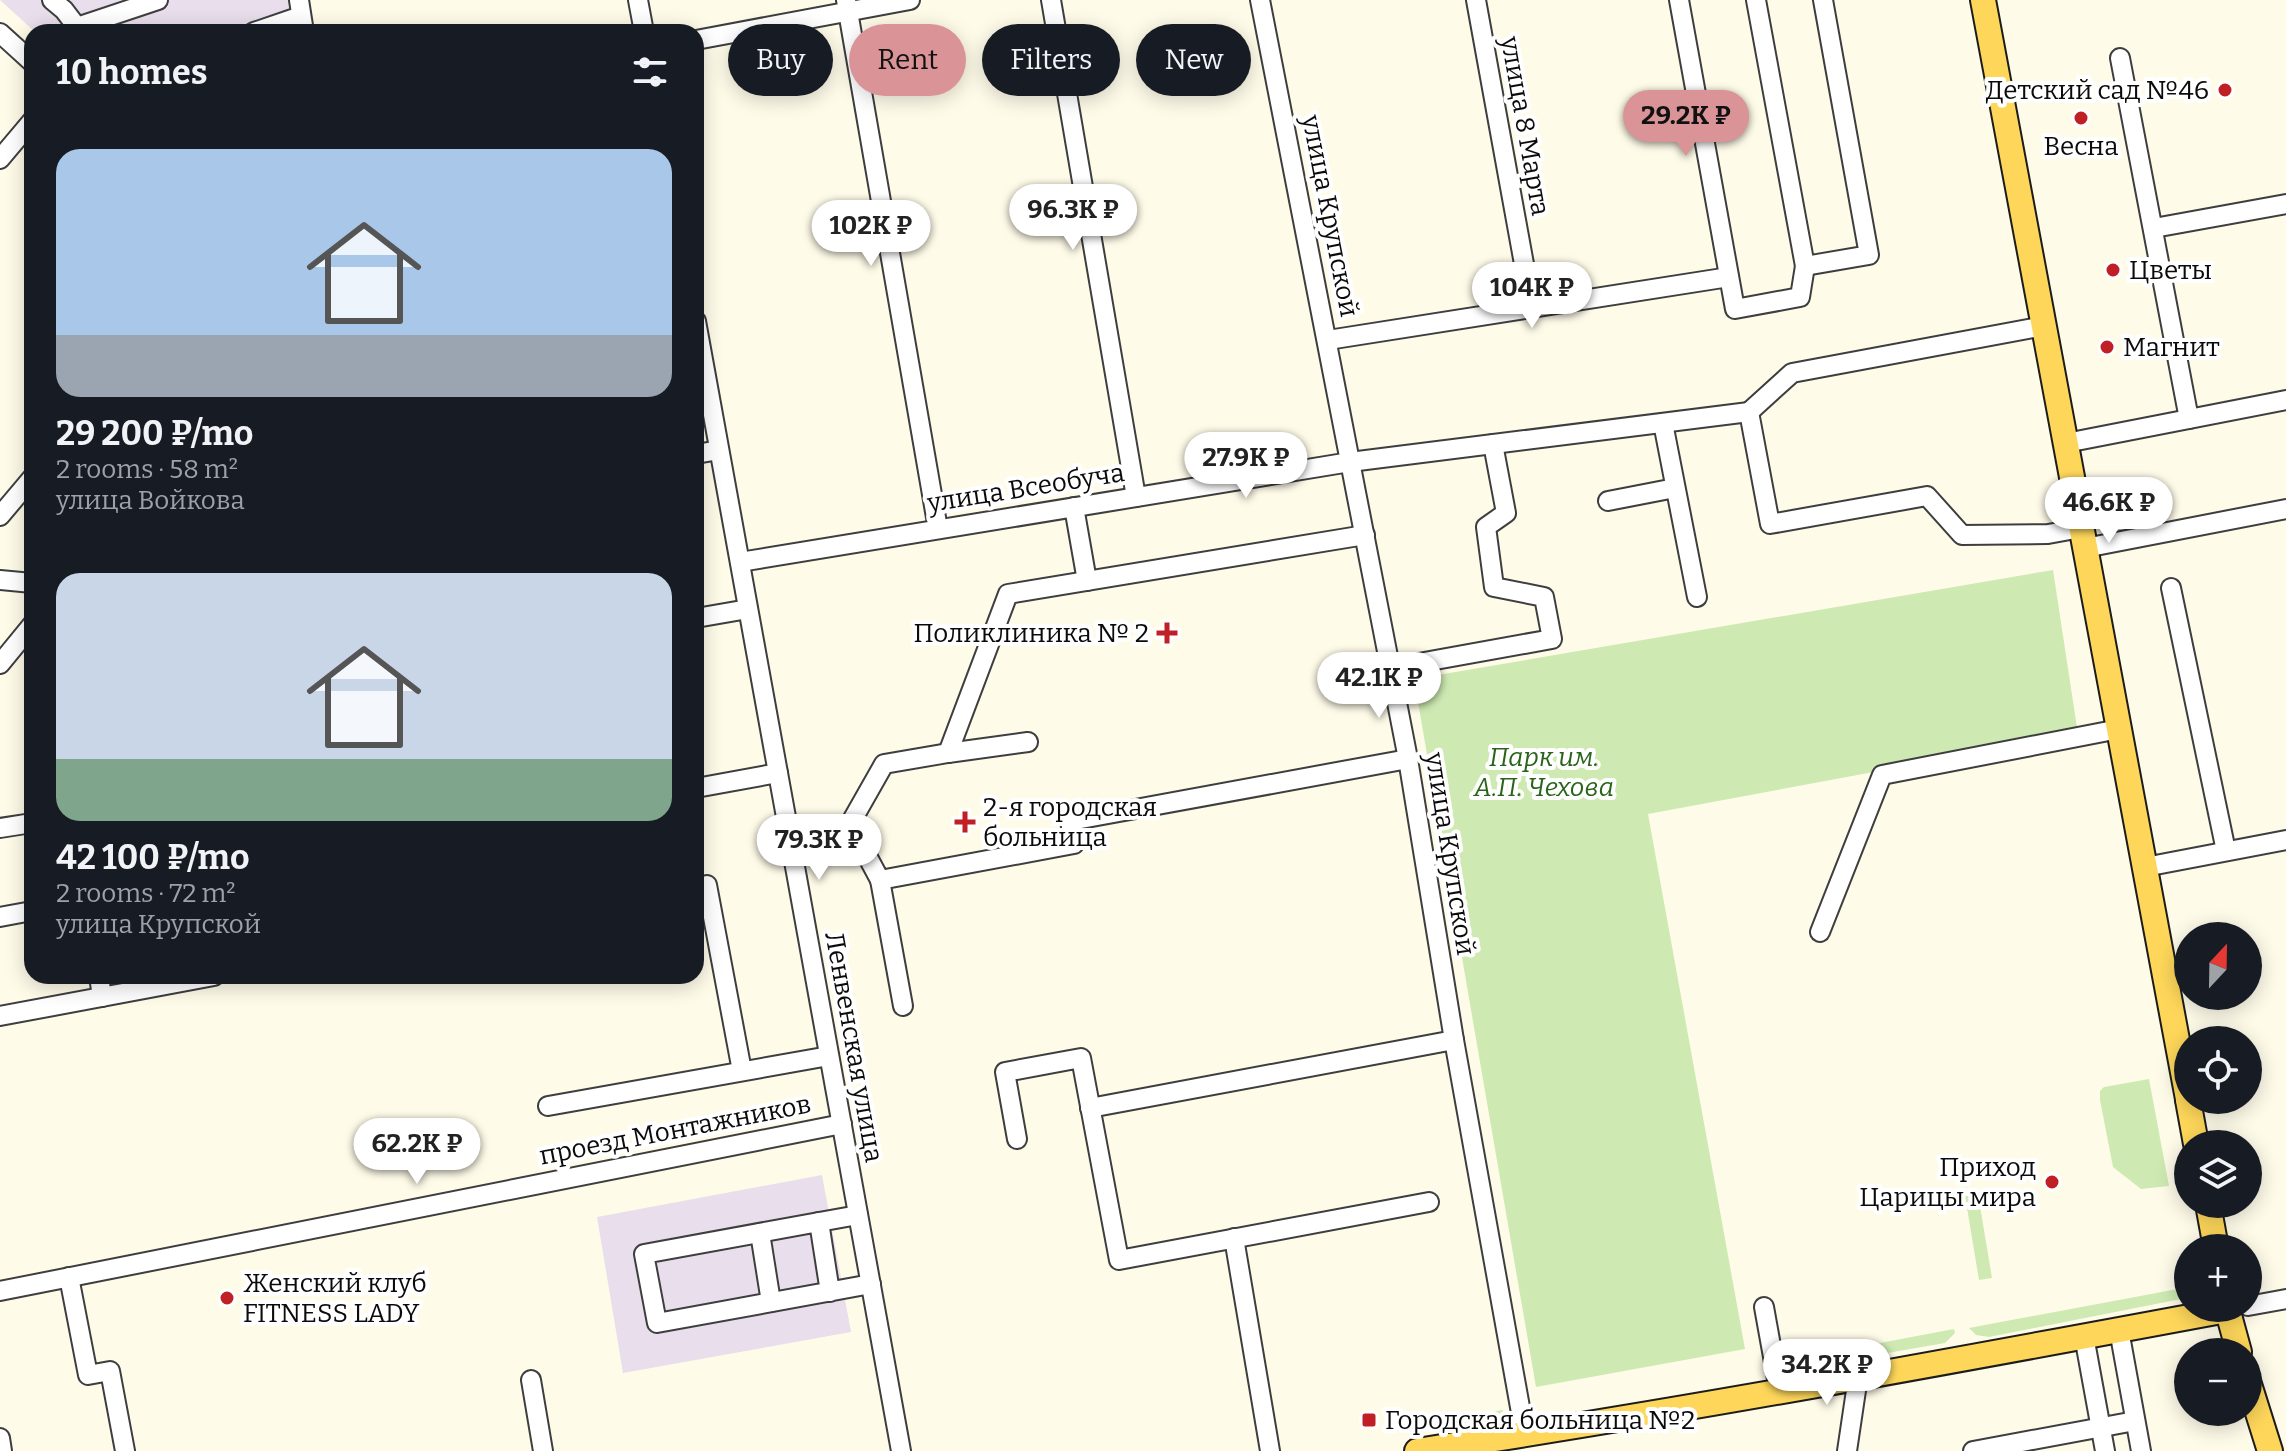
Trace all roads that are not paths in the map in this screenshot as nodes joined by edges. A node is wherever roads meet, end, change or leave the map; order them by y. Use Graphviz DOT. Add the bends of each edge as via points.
graph roads {
  1 [pos="158,0"];
  2 [pos="638,0"];
  3 [pos="910,0"];
  4 [pos="1051,0"];
  5 [pos="1260,0"];
  6 [pos="1476,0"];
  7 [pos="1679,0"];
  8 [pos="1756,0"];
  9 [pos="1823,0"];
  10 [pos="1983,0"];
  11 [pos="61,3"];
  12 [pos="847,6"];
  13 [pos="301,16"];
  14 [pos="72,24"];
  15 [pos="92,24"];
  16 [pos="278,24"];
  17 [pos="642,24"];
  18 [pos="0,33"];
  19 [pos="704,38"];
  20 [pos="24,55"];
  21 [pos="2120,58"];
  22 [pos="24,130"];
  23 [pos="0,159"];
  24 [pos="2286,204"];
  25 [pos="2154,228"];
  26 [pos="1805,266"];
  27 [pos="1729,277"];
  28 [pos="1532,308"];
  29 [pos="2044,326"];
  30 [pos="1328,340"];
  31 [pos="704,366"];
  32 [pos="2286,400"];
  33 [pos="1749,412"];
  34 [pos="2189,419"];
  35 [pos="1663,423"];
  36 [pos="2066,443"];
  37 [pos="1493,444"];
  38 [pos="719,450"];
  39 [pos="704,453"];
  40 [pos="1350,462"];
  41 [pos="24,488"];
  42 [pos="1675,488"];
  43 [pos="1136,497"];
  44 [pos="1608,501"];
  45 [pos="1074,507"];
  46 [pos="2286,509"];
  47 [pos="0,516"];
  48 [pos="938,529"];
  49 [pos="1365,535"];
  50 [pos="2083,538"];
  51 [pos="740,562"];
  52 [pos="0,580"];
  53 [pos="1087,581"];
  54 [pos="24,582"];
  55 [pos="2171,588"];
  56 [pos="1697,597"];
  57 [pos="748,609"];
  58 [pos="704,617"];
  59 [pos="24,635"];
  60 [pos="0,664"];
  61 [pos="1391,668"];
  62 [pos="2119,729"];
  63 [pos="1028,742"];
  64 [pos="948,753"];
  65 [pos="1408,759"];
  66 [pos="778,773"];
  67 [pos="704,787"];
  68 [pos="24,824"];
  69 [pos="850,824"];
  70 [pos="0,828"];
  71 [pos="789,835"];
  72 [pos="2286,840"];
  73 [pos="2226,851"];
  74 [pos="2145,867"];
  75 [pos="880,880"];
  76 [pos="704,886"];
  77 [pos="24,912"];
  78 [pos="0,917"];
  79 [pos="1820,932"];
  80 [pos="100,984"];
  81 [pos="171,984"];
  82 [pos="102,997"];
  83 [pos="903,1006"];
  84 [pos="0,1016"];
  85 [pos="2174,1026"];
  86 [pos="1454,1040"];
  87 [pos="829,1056"];
  88 [pos="742,1071"];
  89 [pos="548,1106"];
  90 [pos="1090,1108"];
  91 [pos="842,1124"];
  92 [pos="1017,1139"];
  93 [pos="1429,1202"];
  94 [pos="858,1215"];
  95 [pos="819,1222"];
  96 [pos="760,1233"];
  97 [pos="1234,1238"];
  98 [pos="69,1277"];
  99 [pos="871,1284"];
  100 [pos="0,1291"];
  101 [pos="830,1292"];
  102 [pos="2286,1299"];
  103 [pos="771,1302"];
  104 [pos="2262,1303"];
  105 [pos="1764,1307"];
  106 [pos="2174,1320"];
  107 [pos="2119,1330"];
  108 [pos="2084,1336"];
  109 [pos="1858,1377"];
  110 [pos="531,1380"];
  111 [pos="1779,1390"];
  112 [pos="2135,1421"];
  113 [pos="2262,1426"];
  114 [pos="2101,1428"];
  115 [pos="1525,1435"];
  116 [pos="0,1438"];
  117 [pos="2,1451"];
  118 [pos="125,1451"];
  119 [pos="543,1451"];
  120 [pos="901,1451"];
  121 [pos="1270,1451"];
  122 [pos="1417,1451"];
  123 [pos="1847,1451"];
  124 [pos="1973,1451"];
  125 [pos="2105,1451"];
  126 [pos="2141,1451"];
  127 [pos="2270,1451"];
  1 -- 15 [label="street"];
  2 -- 17 [label="street"];
  3 -- 12 [label="street"];
  4 -- 43 [label="street"];
  5 -- 30 [label="street, улица Крупской"];
  6 -- 28 [label="street, улица 8 Марта"];
  7 -- 27 [label="street"];
  8 -- 26 [label="street"];
  9 -- 26 [label="street" via="1869,255"];
  10 -- 29 [label="main road"];
  11 -- 14 [label="street"];
  12 -- 19 [label="street"];
  12 -- 48 [label="street"];
  13 -- 16 [label="street"];
  18 -- 20 [label="street"];
  21 -- 25 [label="street"];
  22 -- 23 [label="street"];
  24 -- 25 [label="street"];
  25 -- 34 [label="street"];
  26 -- 27 [label="street" via="1800,297 1735,309"];
  27 -- 28 [label="street"];
  28 -- 30 [label="street"];
  29 -- 33 [label="street" via="1792,373"];
  29 -- 36 [label="main road"];
  30 -- 40 [label="street, улица Крупской"];
  31 -- 38 [label="street, Ленвенская улица"];
  32 -- 34 [label="street"];
  33 -- 35 [label="street, улица Всеобуча"];
  33 -- 50 [label="street" via="1770,524 1927,496 1962,535"];
  34 -- 36 [label="street"];
  35 -- 37 [label="street, улица Всеобуча"];
  35 -- 42 [label="street"];
  36 -- 50 [label="main road"];
  37 -- 40 [label="street, улица Всеобуча"];
  37 -- 61 [label="street" via="1506,513 1486,527 1494,587 1544,597 1552,639"];
  38 -- 39 [label="street"];
  38 -- 51 [label="street, Ленвенская улица"];
  40 -- 43 [label="street, улица Всеобуча"];
  40 -- 49 [label="street, улица Крупской"];
  41 -- 47 [label="street"];
  42 -- 44 [label="street"];
  42 -- 56 [label="street"];
  43 -- 45 [label="street, улица Всеобуча"];
  45 -- 48 [label="street, улица Всеобуча"];
  45 -- 53 [label="street"];
  46 -- 50 [label="street"];
  48 -- 51 [label="street, улица Всеобуча"];
  49 -- 53 [label="street"];
  49 -- 61 [label="street, улица Крупской"];
  50 -- 62 [label="main road"];
  51 -- 57 [label="street, Ленвенская улица"];
  52 -- 54 [label="street"];
  53 -- 64 [label="street" via="1008,594"];
  55 -- 73 [label="street"];
  57 -- 58 [label="street"];
  57 -- 66 [label="street, Ленвенская улица"];
  59 -- 60 [label="street"];
  61 -- 65 [label="street, улица Крупской"];
  62 -- 74 [label="main road"];
  62 -- 79 [label="street" via="1882,775"];
  63 -- 64 [label="street"];
  64 -- 69 [label="street" via="884,764"];
  65 -- 75 [label="street" via="1070,821 1074,844"];
  65 -- 86 [label="street, улица Крупской"];
  66 -- 67 [label="street"];
  66 -- 71 [label="street, Ленвенская улица"];
  68 -- 70 [label="street"];
  69 -- 71 [label="street"];
  69 -- 75 [label="street"];
  71 -- 87 [label="street, Ленвенская улица"];
  72 -- 73 [label="street"];
  73 -- 74 [label="street"];
  74 -- 85 [label="main road"];
  75 -- 83 [label="street"];
  76 -- 88 [label="street"];
  77 -- 78 [label="street"];
  80 -- 82 [label="street"];
  81 -- 82 [label="street"];
  82 -- 84 [label="street"];
  86 -- 90 [label="street"];
  86 -- 115 [label="street, улица Крупской"];
  87 -- 88 [label="street"];
  87 -- 91 [label="street, Ленвенская улица"];
  88 -- 89 [label="street"];
  90 -- 92 [label="street" via="1081,1058 1005,1072"];
  90 -- 97 [label="street" via="1119,1260"];
  91 -- 94 [label="street, Ленвенская улица"];
  91 -- 98 [label="street, проезд Монтажников"];
  93 -- 97 [label="street"];
  94 -- 95 [label="street"];
  94 -- 99 [label="street, Ленвенская улица"];
  95 -- 96 [label="street"];
  95 -- 101 [label="street"];
  96 -- 103 [label="street"];
  96 -- 103 [label="street" via="644,1254 657,1323"];
  97 -- 121 [label="street"];
  98 -- 100 [label="street, проезд Монтажников"];
  98 -- 118 [label="street" via="88,1375 110,1371"];
  99 -- 101 [label="street"];
  99 -- 120 [label="street, Ленвенская улица"];
  101 -- 103 [label="street"];
  102 -- 104 [label="street"];
  105 -- 111 [label="street"];
  106 -- 107 [label="main road"];
  107 -- 108 [label="main road"];
  107 -- 112 [label="street"];
  108 -- 109 [label="main road"];
  108 -- 114 [label="street"];
  109 -- 111 [label="main road"];
  109 -- 123 [label="street"];
  110 -- 119 [label="street"];
  111 -- 115 [label="main road"];
  112 -- 114 [label="street"];
  112 -- 126 [label="street"];
  113 -- 127 [label="main road"];
  114 -- 124 [label="street"];
  114 -- 125 [label="street"];
  115 -- 122 [label="main road"];
  116 -- 117 [label="street"];
}
